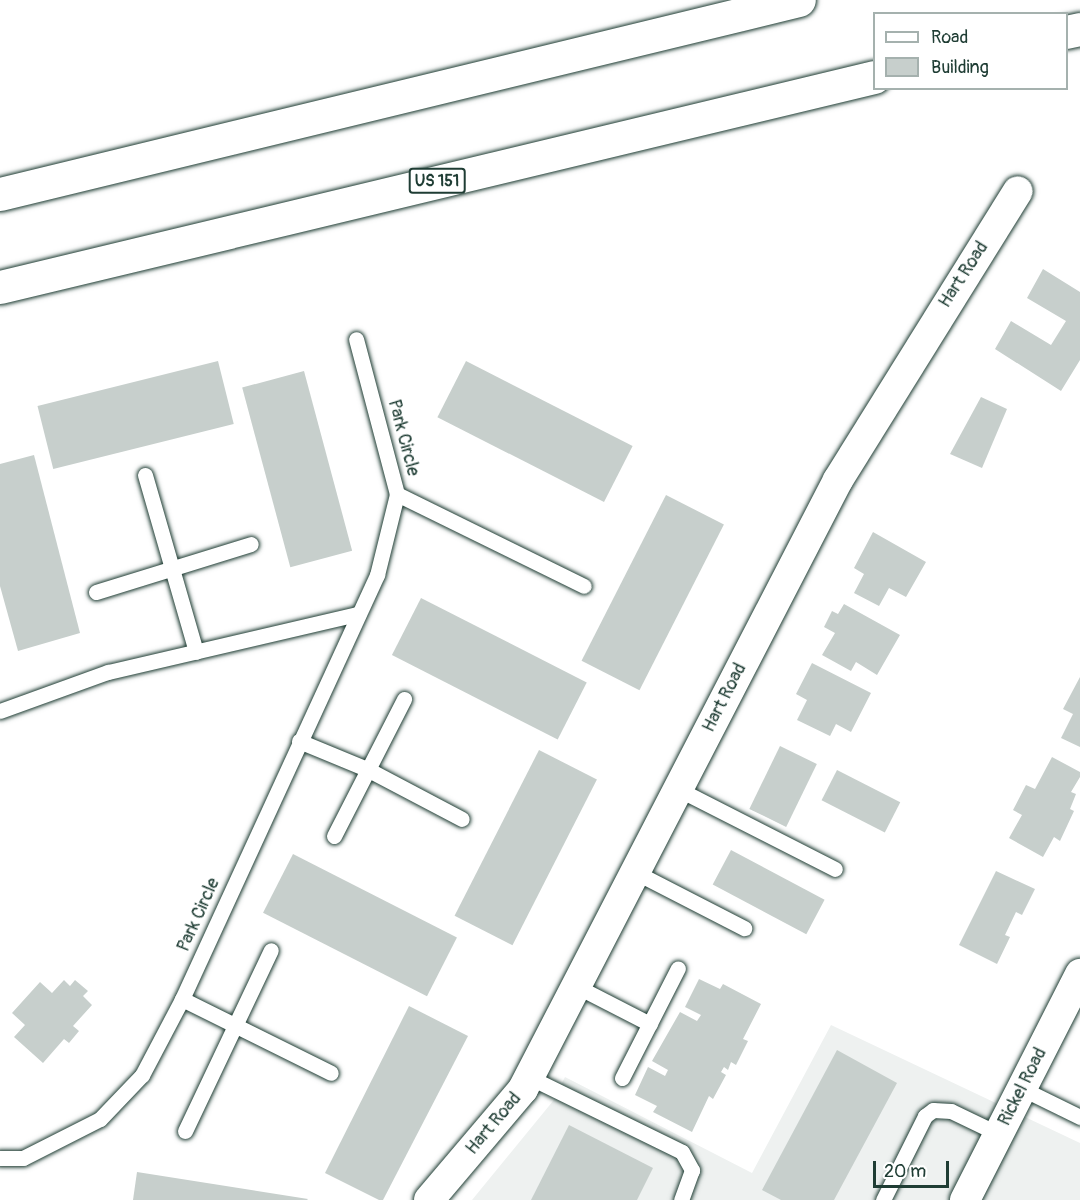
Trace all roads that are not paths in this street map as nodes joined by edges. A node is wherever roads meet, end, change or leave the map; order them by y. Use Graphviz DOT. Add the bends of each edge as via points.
graph roads {
  1 [pos="799,0"];
  2 [pos="873,77"];
  3 [pos="1018,191"];
  4 [pos="0,194"];
  5 [pos="0,287"];
  6 [pos="356,339"];
  7 [pos="145,475"];
  8 [pos="397,494"];
  9 [pos="251,544"];
  10 [pos="172,568"];
  11 [pos="584,586"];
  12 [pos="96,592"];
  13 [pos="358,614"];
  14 [pos="196,652"];
  15 [pos="404,699"];
  16 [pos="0,711"];
  17 [pos="299,741"];
  18 [pos="367,769"];
  19 [pos="678,789"];
  20 [pos="462,819"];
  21 [pos="334,836"];
  22 [pos="835,869"];
  23 [pos="635,872"];
  24 [pos="744,928"];
  25 [pos="271,950"];
  26 [pos="678,968"];
  27 [pos="1080,974"];
  28 [pos="576,986"];
  29 [pos="182,999"];
  30 [pos="650,1024"];
  31 [pos="234,1025"];
  32 [pos="332,1073"];
  33 [pos="529,1077"];
  34 [pos="622,1078"];
  35 [pos="1023,1089"];
  36 [pos="1080,1117"];
  37 [pos="186,1131"];
  38 [pos="999,1134"];
  39 [pos="0,1158"];
  40 [pos="429,1200"];
  41 [pos="681,1200"];
  42 [pos="884,1200"];
  43 [pos="965,1200"];
  1 -- 4 [label="highway"];
  2 -- 5 [label="highway, US 151"];
  3 -- 19 [label="street, Hart Road" via="838,480"];
  6 -- 8 [label="lane, Park Circle"];
  7 -- 10 [label="lane"];
  8 -- 11 [label="lane"];
  8 -- 13 [label="lane, Park Circle" via="377,575"];
  9 -- 10 [label="lane"];
  10 -- 12 [label="lane"];
  10 -- 14 [label="lane"];
  13 -- 14 [label="lane"];
  13 -- 17 [label="lane, Park Circle"];
  14 -- 16 [label="lane" via="108,672"];
  15 -- 18 [label="lane"];
  17 -- 18 [label="lane"];
  17 -- 29 [label="lane, Park Circle"];
  18 -- 20 [label="lane"];
  18 -- 21 [label="lane"];
  19 -- 22 [label="lane"];
  19 -- 23 [label="street, Hart Road"];
  23 -- 24 [label="lane"];
  23 -- 28 [label="street, Hart Road"];
  25 -- 31 [label="lane"];
  26 -- 30 [label="lane"];
  27 -- 35 [label="street, Rickel Road"];
  28 -- 30 [label="lane"];
  28 -- 33 [label="street, Hart Road"];
  29 -- 31 [label="lane"];
  29 -- 39 [label="lane, Park Circle" via="142,1075 100,1119 23,1158"];
  30 -- 34 [label="lane"];
  31 -- 32 [label="lane"];
  31 -- 37 [label="lane"];
  33 -- 40 [label="street, Hart Road"];
  33 -- 41 [label="lane" via="682,1152 692,1170"];
  35 -- 36 [label="lane"];
  35 -- 38 [label="street, Rickel Road"];
  38 -- 42 [label="lane" via="951,1111 933,1110 925,1116"];
  38 -- 43 [label="street, Rickel Road"];
}
